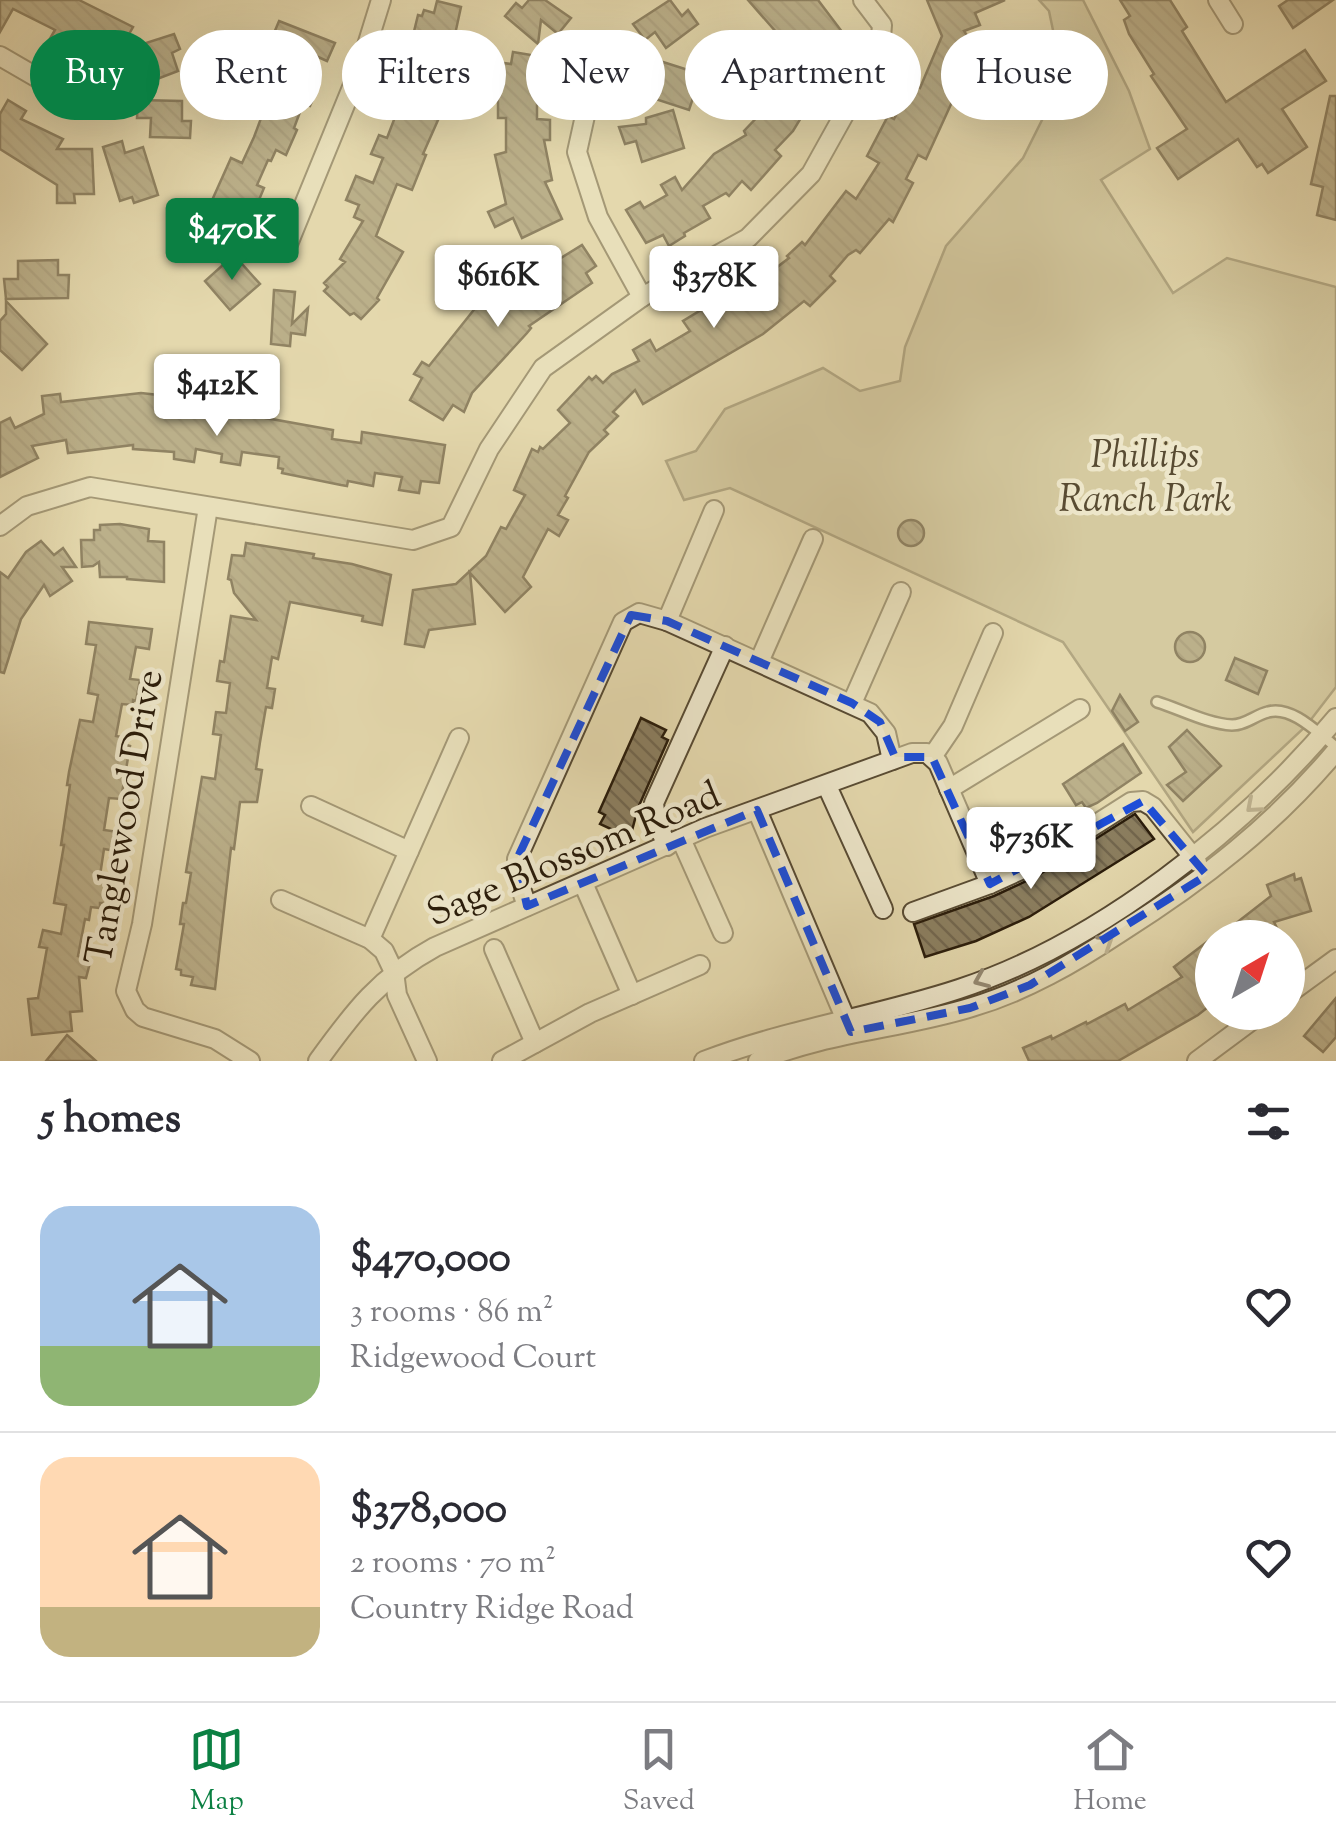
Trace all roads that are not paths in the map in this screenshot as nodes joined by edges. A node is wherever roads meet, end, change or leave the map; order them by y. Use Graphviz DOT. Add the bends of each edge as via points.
graph roads {
  1 [pos="381,0"];
  2 [pos="862,0"];
  3 [pos="1218,0"];
  4 [pos="1233,24"];
  5 [pos="0,56"];
  6 [pos="30,73"];
  7 [pos="585,120"];
  8 [pos="288,244"];
  9 [pos="642,297"];
  10 [pos="208,508"];
  11 [pos="714,510"];
  12 [pos="0,526"];
  13 [pos="813,539"];
  14 [pos="900,592"];
  15 [pos="667,621"];
  16 [pos="992,632"];
  17 [pos="725,646"];
  18 [pos="759,662"];
  19 [pos="1157,702"];
  20 [pos="852,703"];
  21 [pos="1080,709"];
  22 [pos="1336,718"];
  23 [pos="459,738"];
  24 [pos="1331,745"];
  25 [pos="932,756"];
  26 [pos="892,760"];
  27 [pos="827,786"];
  28 [pos="949,788"];
  29 [pos="311,806"];
  30 [pos="757,810"];
  31 [pos="674,843"];
  32 [pos="409,851"];
  33 [pos="1192,856"];
  34 [pos="1207,875"];
  35 [pos="583,883"];
  36 [pos="990,884"];
  37 [pos="282,900"];
  38 [pos="527,906"];
  39 [pos="883,909"];
  40 [pos="913,912"];
  41 [pos="723,934"];
  42 [pos="370,940"];
  43 [pos="494,950"];
  44 [pos="1336,959"];
  45 [pos="700,965"];
  46 [pos="394,972"];
  47 [pos="1305,982"];
  48 [pos="632,995"];
  49 [pos="848,1025"];
  50 [pos="1239,1030"];
  51 [pos="534,1043"];
  52 [pos="250,1061"];
  53 [pos="318,1061"];
  54 [pos="428,1061"];
  55 [pos="502,1061"];
  56 [pos="704,1061"];
  57 [pos="758,1061"];
  58 [pos="1197,1061"];
  1 -- 8 [label="street"];
  2 -- 9 [label="street" via="882,25 880,50 811,174 748,238"];
  3 -- 4 [label="street"];
  5 -- 6 [label="street"];
  7 -- 9 [label="street" via="578,152 598,217"];
  9 -- 10 [label="street" via="543,368 490,448 450,527 413,540"];
  10 -- 12 [label="street" via="90,486 27,506"];
  10 -- 52 [label="street, Tanglewood Drive" via="126,991 143,1016 215,1039"];
  11 -- 15 [label="street"];
  13 -- 18 [label="street"];
  14 -- 20 [label="street"];
  15 -- 17 [label="street"];
  15 -- 38 [label="street" via="639,613 623,622 518,859"];
  16 -- 25 [label="street" via="953,726"];
  17 -- 18 [label="street"];
  17 -- 31 [label="street" via="654,803 656,820"];
  18 -- 20 [label="street"];
  19 -- 24 [label="lane" via="1228,725 1279,711"];
  20 -- 26 [label="street" via="880,722"];
  21 -- 28 [label="street"];
  22 -- 24 [label="street"];
  23 -- 32 [label="street"];
  24 -- 33 [label="street, one-way"];
  24 -- 34 [label="street" via="1285,809"];
  25 -- 26 [label="street, Sage Blossom Road" via="919,752"];
  25 -- 28 [label="street"];
  26 -- 27 [label="street, Sage Blossom Road"];
  27 -- 30 [label="street, Sage Blossom Road"];
  27 -- 39 [label="street"];
  28 -- 36 [label="street"];
  29 -- 32 [label="street"];
  30 -- 31 [label="street, Sage Blossom Road"];
  30 -- 49 [label="street"];
  31 -- 35 [label="street, Sage Blossom Road"];
  31 -- 41 [label="street"];
  32 -- 42 [label="street"];
  33 -- 34 [label="street"];
  33 -- 36 [label="street" via="1153,807 1132,802"];
  33 -- 49 [label="street, one-way" via="1093,925 1024,962"];
  49 -- 34 [label="street, one-way" via="970,1008 1030,985"];
  35 -- 38 [label="street, Sage Blossom Road"];
  35 -- 48 [label="street"];
  36 -- 40 [label="street"];
  37 -- 42 [label="street"];
  38 -- 46 [label="street, Sage Blossom Road"];
  42 -- 46 [label="street"];
  43 -- 51 [label="street"];
  44 -- 47 [label="street"];
  45 -- 48 [label="street"];
  46 -- 53 [label="street, Sage Blossom Road" via="360,1002"];
  46 -- 54 [label="street" via="397,995"];
  48 -- 51 [label="street"];
  49 -- 56 [label="street" via="764,1040"];
  49 -- 57 [label="street"];
  50 -- 58 [label="street"];
  51 -- 55 [label="street"];
}
